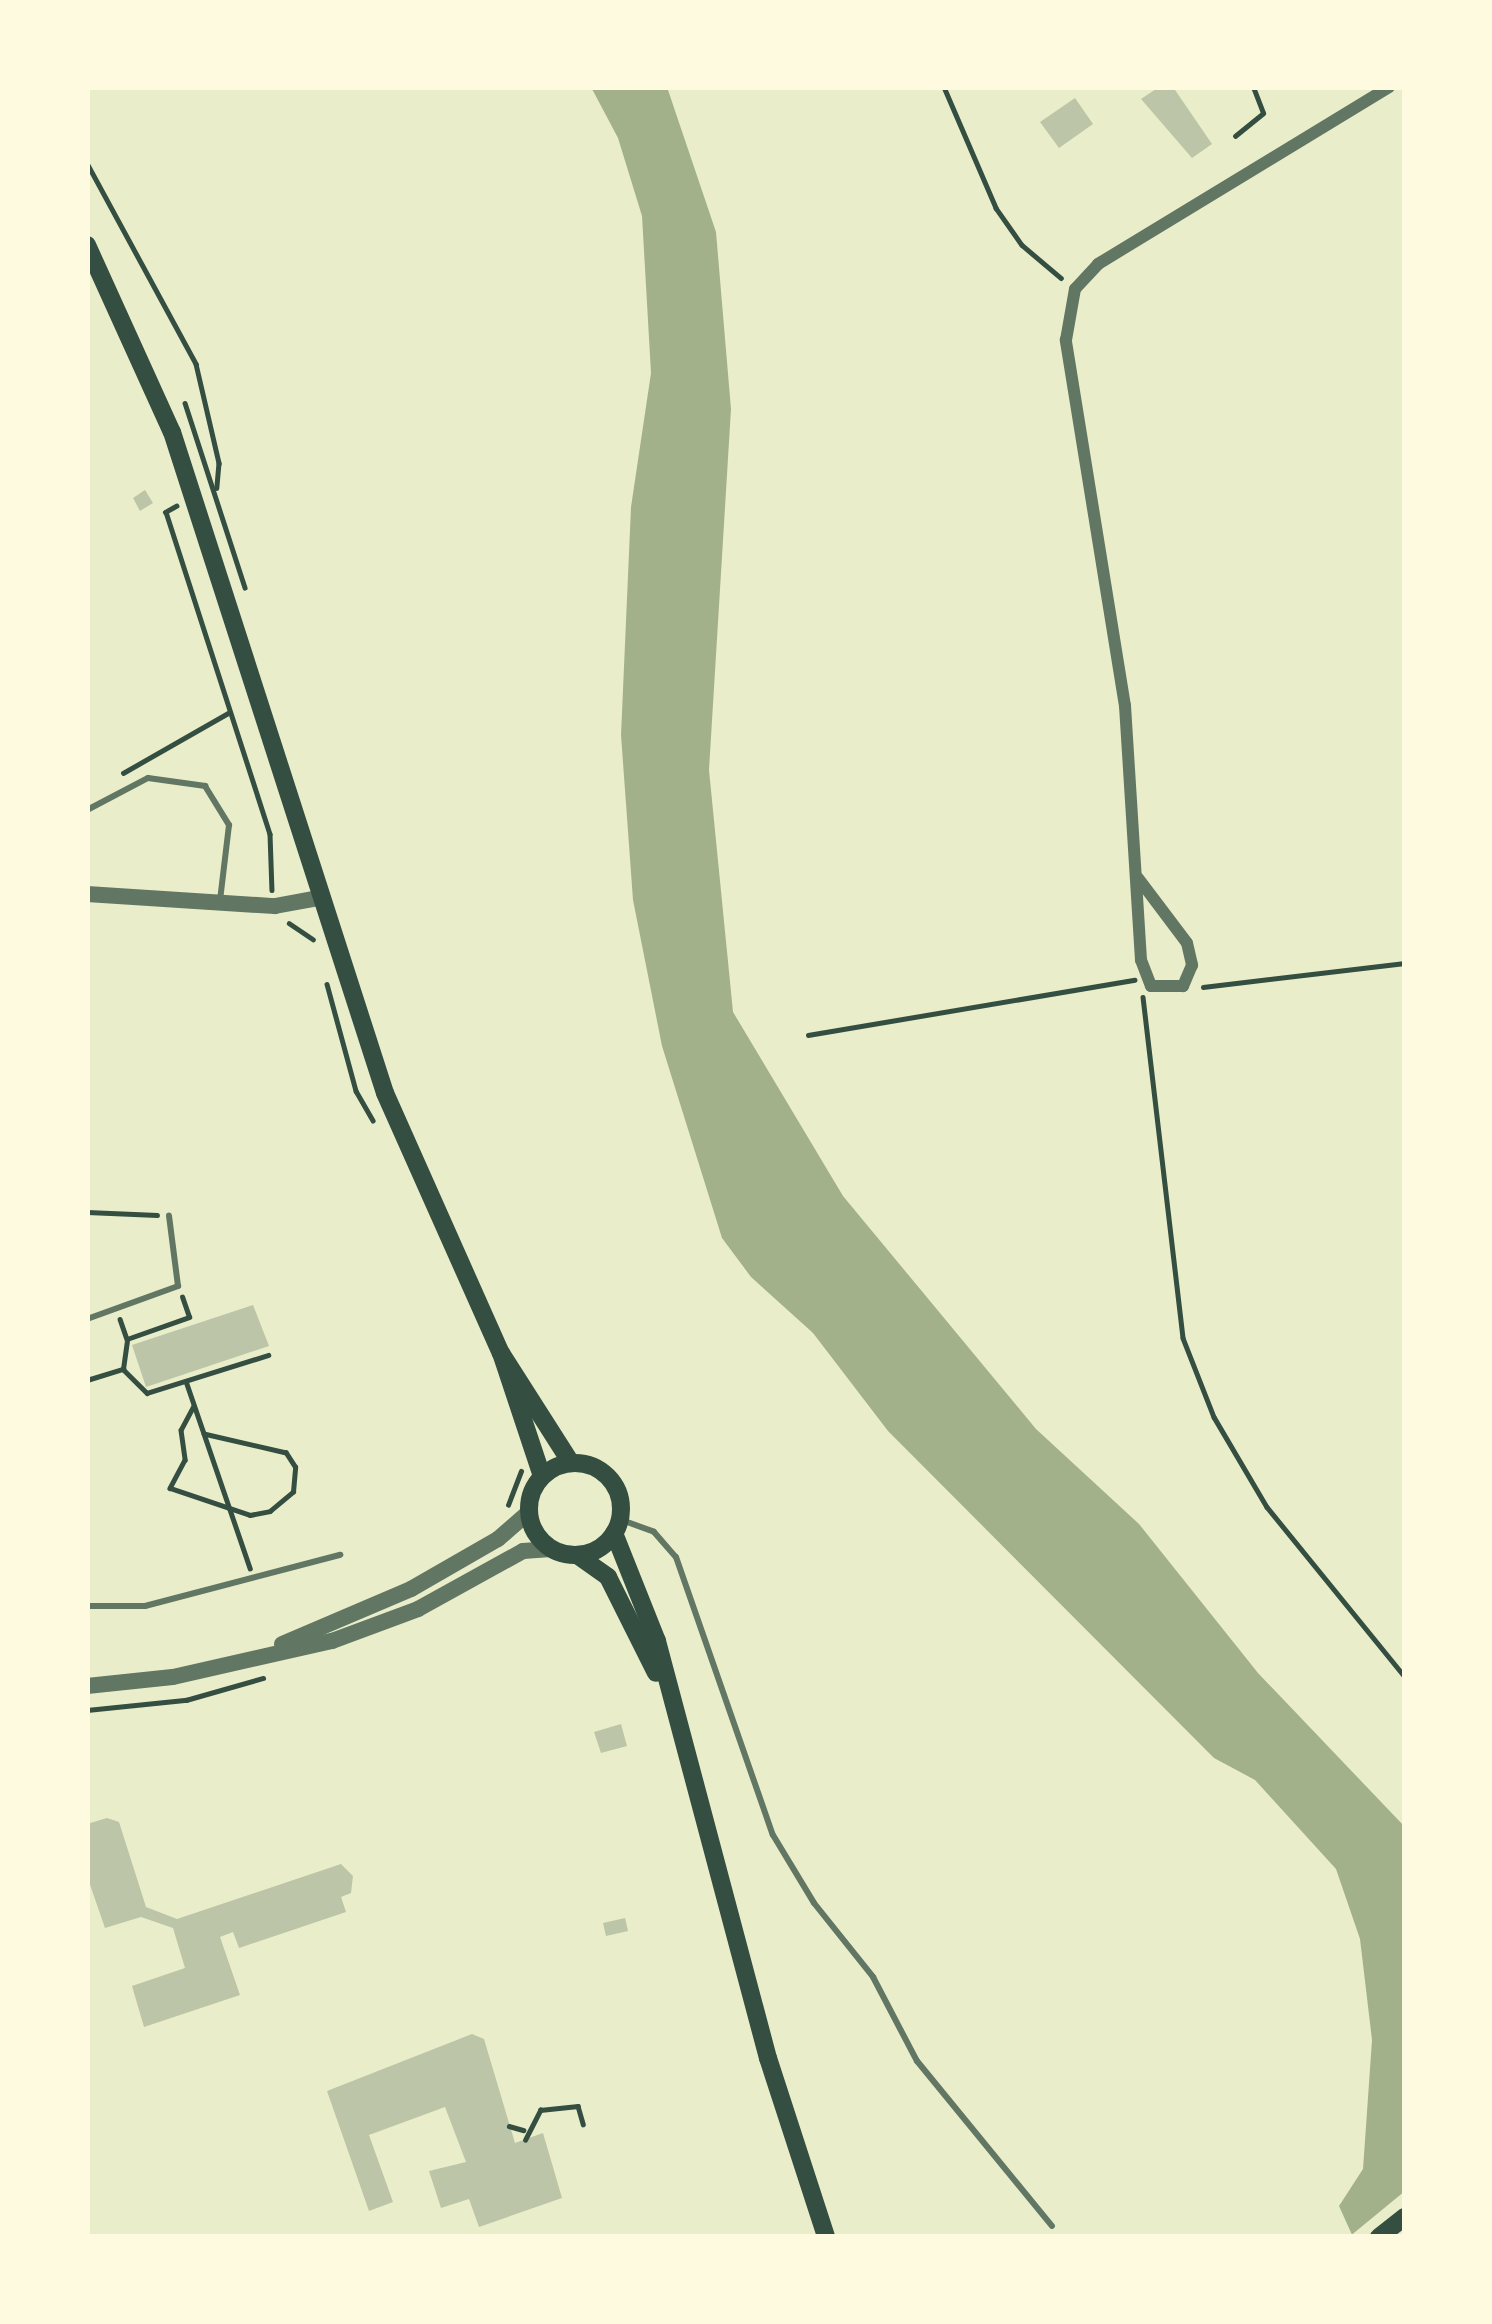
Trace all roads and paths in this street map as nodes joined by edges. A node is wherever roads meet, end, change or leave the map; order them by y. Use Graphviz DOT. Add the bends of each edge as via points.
graph roads {
  1 [pos="944,87"];
  2 [pos="1253,87"];
  3 [pos="1389,87"];
  4 [pos="1235,136"];
  5 [pos="87,163"];
  6 [pos="87,245"];
  7 [pos="1075,289"];
  8 [pos="185,403"];
  9 [pos="216,494"];
  10 [pos="252,609"];
  11 [pos="230,712"];
  12 [pos="107,782"];
  13 [pos="87,810"];
  14 [pos="1138,878"];
  15 [pos="87,895"];
  16 [pos="319,898"];
  17 [pos="220,903"];
  18 [pos="1405,963"];
  19 [pos="1144,979"];
  20 [pos="1186,981"];
  21 [pos="808,1035"];
  22 [pos="87,1212"];
  23 [pos="169,1216"];
  24 [pos="178,1286"];
  25 [pos="117,1311"];
  26 [pos="87,1319"];
  27 [pos="127,1339"];
  28 [pos="501,1353"];
  29 [pos="268,1355"];
  30 [pos="123,1369"];
  31 [pos="87,1380"];
  32 [pos="186,1381"];
  33 [pos="194,1406"];
  34 [pos="204,1434"];
  35 [pos="522,1456"];
  36 [pos="571,1463"];
  37 [pos="542,1476"];
  38 [pos="529,1512"];
  39 [pos="231,1513"];
  40 [pos="505,1515"];
  41 [pos="617,1526"];
  42 [pos="551,1549"];
  43 [pos="340,1555"];
  44 [pos="577,1555"];
  45 [pos="253,1578"];
  46 [pos="87,1606"];
  47 [pos="244,1660"];
  48 [pos="1405,1677"];
  49 [pos="87,1686"];
  50 [pos="667,1694"];
  51 [pos="584,2124"];
  52 [pos="509,2126"];
  53 [pos="523,2130"];
  54 [pos="525,2140"];
  55 [pos="1405,2217"];
  56 [pos="1052,2226"];
  57 [pos="826,2237"];
  58 [pos="1379,2237"];
  1 -- 7 [label="path" via="996,208 1022,245"];
  2 -- 4 [label="path" via="1263,112"];
  3 -- 7 [label="street" via="1097,264"];
  5 -- 9 [label="path" via="196,364 219,463"];
  6 -- 16 [label="main road" via="172,432"];
  7 -- 14 [label="street" via="1066,340 1125,706"];
  8 -- 9 [label="path"];
  9 -- 10 [label="path"];
  11 -- 12 [label="path"];
  13 -- 17 [label="lane" via="148,778 205,786 229,825"];
  14 -- 19 [label="street"];
  14 -- 20 [label="street" via="1187,944"];
  15 -- 17 [label="street"];
  16 -- 17 [label="street"];
  16 -- 28 [label="main road" via="412,1163"];
  18 -- 20 [label="path" via="1209,989"];
  19 -- 20 [label="street" via="1160,990"];
  19 -- 21 [label="path"];
  19 -- 48 [label="path" via="1143,1048 1184,1338 1214,1417 1267,1507"];
  22 -- 23 [label="path"];
  23 -- 24 [label="lane"];
  24 -- 25 [label="lane"];
  24 -- 27 [label="path" via="189,1317"];
  25 -- 26 [label="lane"];
  25 -- 27 [label="path"];
  27 -- 30 [label="path"];
  28 -- 36 [label="main road"];
  28 -- 37 [label="main road"];
  29 -- 32 [label="path"];
  30 -- 31 [label="path"];
  30 -- 32 [label="path" via="147,1393"];
  32 -- 33 [label="path"];
  33 -- 34 [label="path"];
  33 -- 39 [label="path" via="181,1430 185,1460 170,1488"];
  34 -- 39 [label="path"];
  34 -- 39 [label="path" via="273,1445 295,1467 281,1505"];
  35 -- 40 [label="path"];
  36 -- 37 [label="main road"];
  36 -- 41 [label="main road" via="609,1479"];
  37 -- 38 [label="main road"];
  38 -- 42 [label="main road"];
  38 -- 47 [label="street" via="411,1589"];
  39 -- 45 [label="path"];
  41 -- 44 [label="main road"];
  41 -- 50 [label="main road"];
  41 -- 56 [label="lane" via="654,1532 676,1557 773,1835 814,1903 874,1977 917,2061"];
  42 -- 44 [label="main road"];
  42 -- 47 [label="street" via="523,1551 418,1609 332,1641"];
  43 -- 45 [label="lane"];
  44 -- 50 [label="main road" via="608,1577"];
  45 -- 46 [label="lane" via="145,1606"];
  47 -- 49 [label="street"];
  50 -- 57 [label="main road"];
  51 -- 53 [label="path" via="578,2106 540,2110"];
  52 -- 53 [label="path"];
  53 -- 54 [label="path"];
  55 -- 58 [label="main road"];
}
